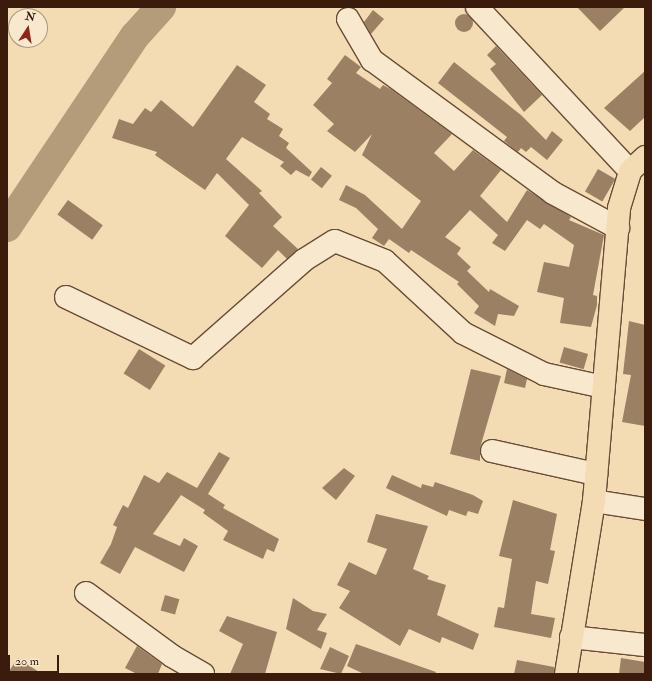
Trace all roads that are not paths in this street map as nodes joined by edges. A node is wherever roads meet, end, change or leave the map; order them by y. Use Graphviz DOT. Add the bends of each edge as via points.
graph roads {
  1 [pos="477,7"];
  2 [pos="348,19"];
  3 [pos="638,164"];
  4 [pos="618,228"];
  5 [pos="66,297"];
  6 [pos="604,387"];
  7 [pos="492,451"];
  8 [pos="596,474"];
  9 [pos="594,501"];
  10 [pos="645,509"];
  11 [pos="86,593"];
  12 [pos="571,637"];
  13 [pos="645,645"];
  14 [pos="168,665"];
  15 [pos="203,674"];
  16 [pos="566,674"];
  1 -- 3 [label="street"];
  2 -- 4 [label="street" via="372,60 553,193"];
  3 -- 4 [label="main road"];
  4 -- 6 [label="main road"];
  5 -- 6 [label="street" via="193,358 304,260 335,241 385,261 463,333 544,374"];
  6 -- 8 [label="main road"];
  7 -- 8 [label="street"];
  8 -- 9 [label="main road"];
  9 -- 10 [label="street"];
  9 -- 12 [label="main road"];
  11 -- 14 [label="street"];
  12 -- 13 [label="street"];
  12 -- 16 [label="main road"];
  14 -- 15 [label="street"];
}
